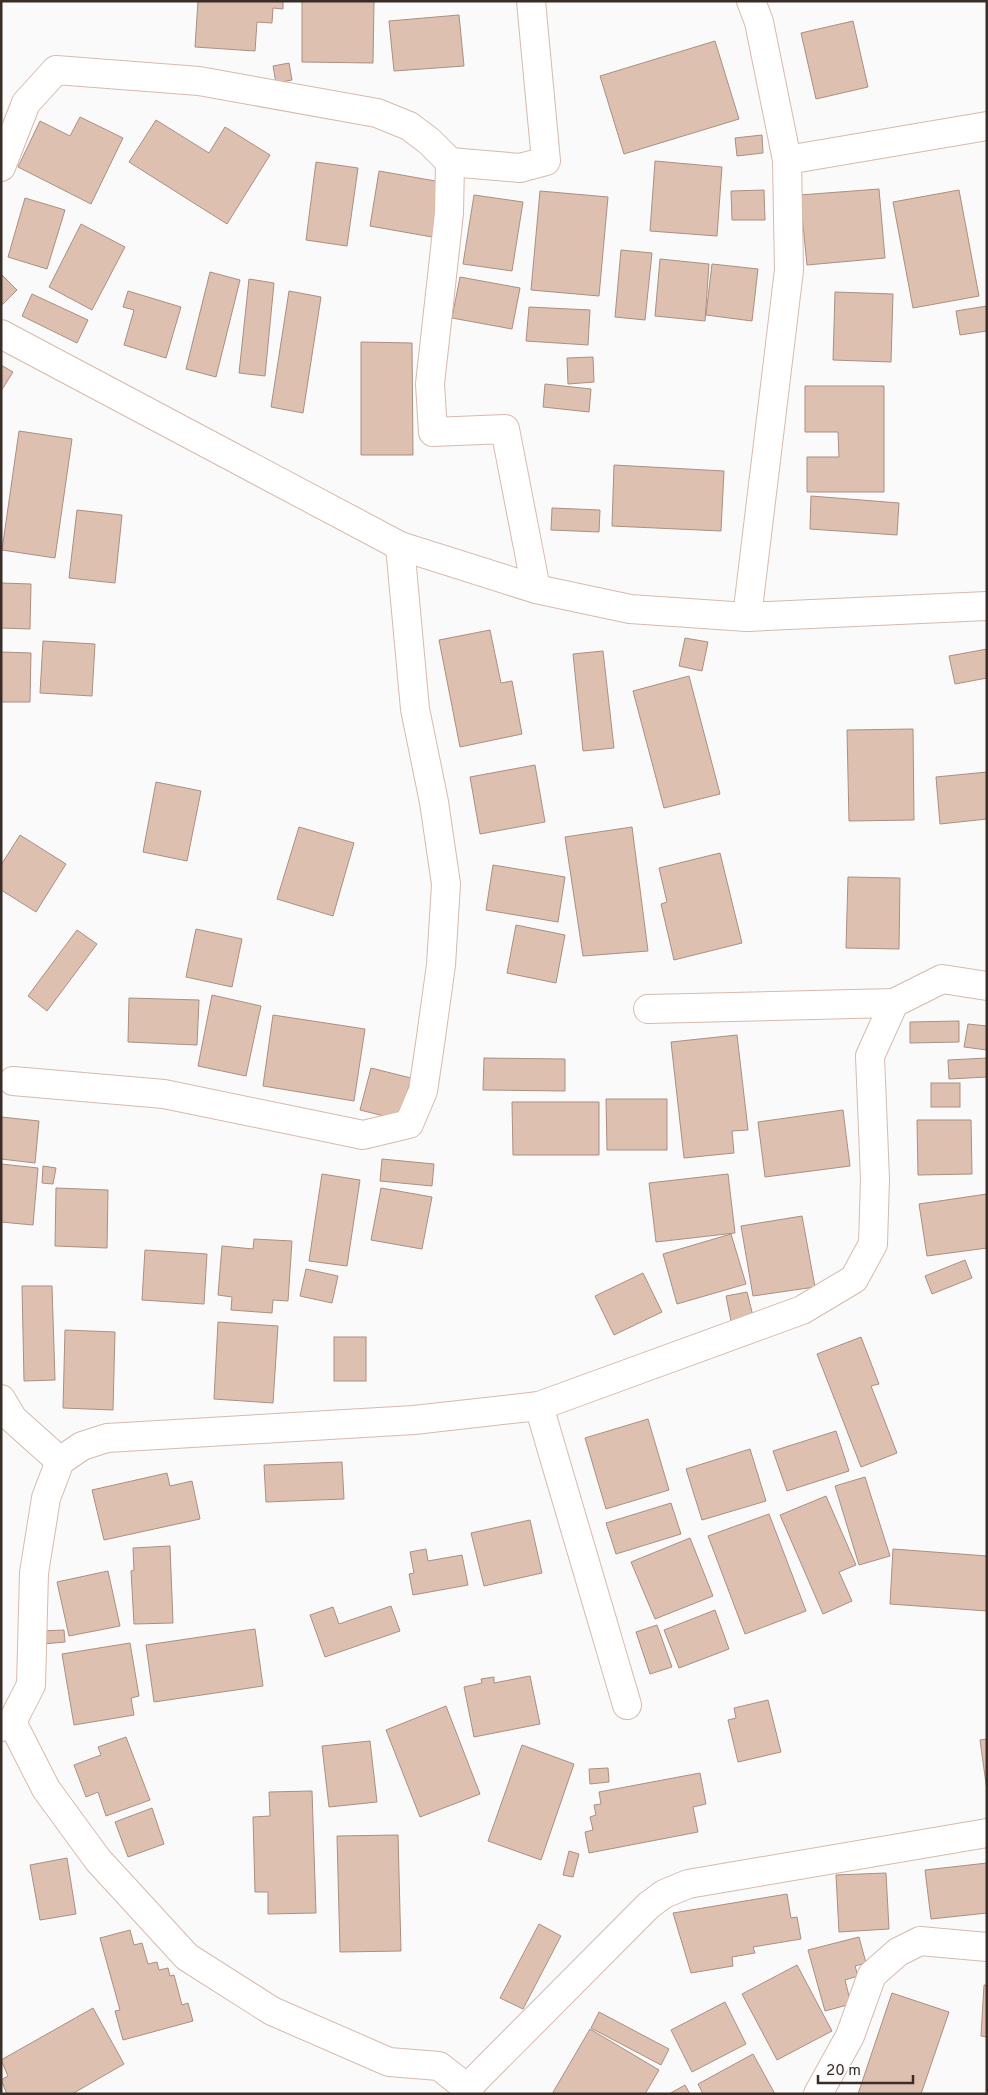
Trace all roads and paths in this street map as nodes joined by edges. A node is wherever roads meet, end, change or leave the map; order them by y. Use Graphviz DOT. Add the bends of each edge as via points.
graph roads {
  1 [pos="531,1"];
  2 [pos="751,1"];
  3 [pos="987,126"];
  4 [pos="787,160"];
  5 [pos="450,162"];
  6 [pos="1,167"];
  7 [pos="1,334"];
  8 [pos="400,546"];
  9 [pos="536,589"];
  10 [pos="987,606"];
  11 [pos="747,618"];
  12 [pos="987,986"];
  13 [pos="894,1003"];
  14 [pos="648,1009"];
  15 [pos="13,1081"];
  16 [pos="1,1399"];
  17 [pos="539,1406"];
  18 [pos="60,1461"];
  19 [pos="627,1705"];
  20 [pos="7,1725"];
  21 [pos="987,1833"];
  22 [pos="987,1947"];
  23 [pos="469,2091"];
  24 [pos="818,2094"];
  1 -- 5 [label="street" via="546,161 520,168"];
  2 -- 4 [label="street" via="759,22"];
  3 -- 4 [label="street"];
  4 -- 11 [label="street" via="789,270"];
  5 -- 6 [label="street" via="409,126 377,113 200,82 56,70 26,103"];
  5 -- 9 [label="street" via="449,214 430,384 433,432 505,430"];
  7 -- 8 [label="street"];
  8 -- 9 [label="street"];
  8 -- 15 [label="street" via="415,709 446,884 441,965 426,1072 423,1091 409,1124 363,1136 164,1094"];
  9 -- 11 [label="street" via="630,609"];
  10 -- 11 [label="street"];
  12 -- 13 [label="street" via="942,979"];
  13 -- 14 [label="street"];
  13 -- 17 [label="street" via="870,1056 875,1179 873,1244 854,1279 802,1310"];
  16 -- 18 [label="street" via="13,1419"];
  17 -- 18 [label="street" via="414,1420 107,1438 82,1446"];
  17 -- 19 [label="street"];
  18 -- 20 [label="street" via="46,1498 34,1573 31,1685"];
  20 -- 23 [label="street" via="46,1788 98,1860 186,1957 272,2012 389,2062 439,2066"];
  21 -- 23 [label="street" via="688,1884 664,1894 649,1905"];
  22 -- 24 [label="street" via="920,1941 898,1952 872,1974 850,2036"];
}
